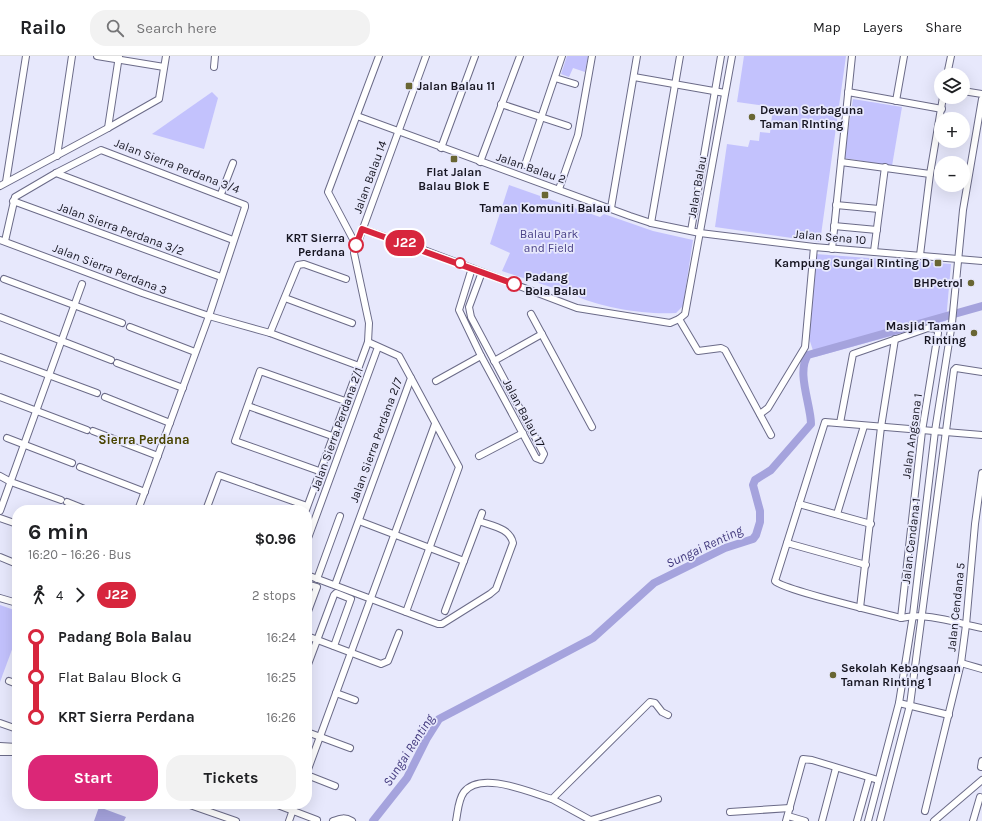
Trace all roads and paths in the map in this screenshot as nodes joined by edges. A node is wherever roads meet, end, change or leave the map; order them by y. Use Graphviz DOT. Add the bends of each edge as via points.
graph roads {
  1 [pos="26,56"];
  2 [pos="72,56"];
  3 [pos="97,56"];
  4 [pos="166,56"];
  5 [pos="215,56"];
  6 [pos="379,56"];
  7 [pos="426,56"];
  8 [pos="475,56"];
  9 [pos="520,56"];
  10 [pos="562,56"];
  11 [pos="592,56"];
  12 [pos="637,56"];
  13 [pos="680,56"];
  14 [pos="721,56"];
  15 [pos="732,56"];
  16 [pos="852,56"];
  17 [pos="904,56"];
  18 [pos="951,56"];
  19 [pos="119,58"];
  20 [pos="164,67"];
  21 [pos="214,67"];
  22 [pos="948,68"];
  23 [pos="634,77"];
  24 [pos="555,78"];
  25 [pos="574,84"];
  26 [pos="675,84"];
  27 [pos="715,92"];
  28 [pos="848,92"];
  29 [pos="970,92"];
  30 [pos="725,93"];
  31 [pos="982,94"];
  32 [pos="982,100"];
  33 [pos="896,101"];
  34 [pos="501,104"];
  35 [pos="943,104"];
  36 [pos="942,109"];
  37 [pos="357,116"];
  38 [pos="541,117"];
  39 [pos="568,126"];
  40 [pos="108,128"];
  41 [pos="398,132"];
  42 [pos="441,148"];
  43 [pos="57,156"];
  44 [pos="480,162"];
  45 [pos="840,162"];
  46 [pos="233,163"];
  47 [pos="525,165"];
  48 [pos="885,167"];
  49 [pos="56,173"];
  50 [pos="930,174"];
  51 [pos="6,182"];
  52 [pos="0,186"];
  53 [pos="559,189"];
  54 [pos="221,194"];
  55 [pos="14,201"];
  56 [pos="836,205"];
  57 [pos="611,208"];
  58 [pos="879,209"];
  59 [pos="651,223"];
  60 [pos="834,226"];
  61 [pos="362,229"];
  62 [pos="877,230"];
  63 [pos="691,231"];
  64 [pos="700,233"];
  65 [pos="2,240"];
  66 [pos="233,240"];
  67 [pos="356,245"];
  68 [pos="814,247"];
  69 [pos="832,249"];
  70 [pos="874,251"];
  71 [pos="920,255"];
  72 [pos="958,260"];
  73 [pos="982,260"];
  74 [pos="472,268"];
  75 [pos="87,272"];
  76 [pos="482,272"];
  77 [pos="221,277"];
  78 [pos="4,279"];
  79 [pos="346,279"];
  80 [pos="284,298"];
  81 [pos="74,306"];
  82 [pos="531,314"];
  83 [pos="209,316"];
  84 [pos="0,317"];
  85 [pos="679,320"];
  86 [pos="122,323"];
  87 [pos="352,323"];
  88 [pos="130,327"];
  89 [pos="270,333"];
  90 [pos="542,334"];
  91 [pos="895,339"];
  92 [pos="61,342"];
  93 [pos="368,342"];
  94 [pos="378,347"];
  95 [pos="196,352"];
  96 [pos="481,356"];
  97 [pos="0,357"];
  98 [pos="111,360"];
  99 [pos="494,361"];
  100 [pos="117,363"];
  101 [pos="359,366"];
  102 [pos="982,372"];
  103 [pos="49,376"];
  104 [pos="411,378"];
  105 [pos="436,381"];
  106 [pos="183,388"];
  107 [pos="97,393"];
  108 [pos="0,397"];
  109 [pos="105,397"];
  110 [pos="345,401"];
  111 [pos="248,406"];
  112 [pos="36,411"];
  113 [pos="760,414"];
  114 [pos="170,423"];
  115 [pos="840,423"];
  116 [pos="435,424"];
  117 [pos="864,426"];
  118 [pos="592,427"];
  119 [pos="881,428"];
  120 [pos="922,431"];
  121 [pos="935,431"];
  122 [pos="945,431"];
  123 [pos="523,433"];
  124 [pos="771,435"];
  125 [pos="982,435"];
  126 [pos="332,436"];
  127 [pos="7,438"];
  128 [pos="24,445"];
  129 [pos="158,456"];
  130 [pos="479,456"];
  131 [pos="72,463"];
  132 [pos="80,467"];
  133 [pos="319,471"];
  134 [pos="982,474"];
  135 [pos="0,476"];
  136 [pos="11,482"];
  137 [pos="145,492"];
  138 [pos="296,503"];
  139 [pos="799,504"];
  140 [pos="75,505"];
  141 [pos="140,505"];
  142 [pos="208,505"];
  143 [pos="300,505"];
  144 [pos="307,505"];
  145 [pos="0,511"];
  146 [pos="482,514"];
  147 [pos="837,514"];
  148 [pos="340,516"];
  149 [pos="0,518"];
  150 [pos="976,520"];
  151 [pos="359,521"];
  152 [pos="479,521"];
  153 [pos="12,522"];
  154 [pos="982,522"];
  155 [pos="871,524"];
  156 [pos="312,527"];
  157 [pos="393,534"];
  158 [pos="787,543"];
  159 [pos="429,548"];
  160 [pos="0,557"];
  161 [pos="464,561"];
  162 [pos="12,562"];
  163 [pos="866,565"];
  164 [pos="312,577"];
  165 [pos="317,579"];
  166 [pos="335,585"];
  167 [pos="312,586"];
  168 [pos="0,598"];
  169 [pos="370,599"];
  170 [pos="312,600"];
  171 [pos="12,602"];
  172 [pos="860,608"];
  173 [pos="445,611"];
  174 [pos="406,612"];
  175 [pos="913,615"];
  176 [pos="923,616"];
  177 [pos="901,618"];
  178 [pos="966,625"];
  179 [pos="982,628"];
  180 [pos="398,633"];
  181 [pos="312,638"];
  182 [pos="317,640"];
  183 [pos="334,646"];
  184 [pos="352,653"];
  185 [pos="312,654"];
  186 [pos="961,663"];
  187 [pos="982,669"];
  188 [pos="9,681"];
  189 [pos="12,682"];
  190 [pos="336,693"];
  191 [pos="355,700"];
  192 [pos="899,703"];
  193 [pos="910,705"];
  194 [pos="668,715"];
  195 [pos="949,715"];
  196 [pos="0,723"];
  197 [pos="12,727"];
  198 [pos="312,734"];
  199 [pos="320,737"];
  200 [pos="0,746"];
  201 [pos="12,747"];
  202 [pos="350,748"];
  203 [pos="0,752"];
  204 [pos="12,752"];
  205 [pos="312,759"];
  206 [pos="836,768"];
  207 [pos="312,777"];
  208 [pos="869,778"];
  209 [pos="878,780"];
  210 [pos="982,780"];
  211 [pos="335,786"];
  212 [pos="980,797"];
  213 [pos="552,799"];
  214 [pos="658,799"];
  215 [pos="790,808"];
  216 [pos="206,809"];
  217 [pos="287,809"];
  218 [pos="925,810"];
  219 [pos="292,811"];
  220 [pos="730,812"];
  221 [pos="787,819"];
  222 [pos="317,820"];
  223 [pos="236,821"];
  224 [pos="289,821"];
  225 [pos="334,821"];
  226 [pos="352,821"];
  227 [pos="456,821"];
  228 [pos="592,821"];
  229 [pos="805,821"];
  230 [pos="822,821"];
  231 [pos="857,821"];
  232 [pos="868,821"];
  233 [pos="880,821"];
  234 [pos="934,821"];
  235 [pos="973,821"];
  1 -- 51 [label="street"];
  2 -- 43 [label="street"];
  3 -- 19 [label="street"];
  4 -- 20 [label="street"];
  5 -- 21 [label="street"];
  6 -- 37 [label="street"];
  7 -- 41 [label="street"];
  8 -- 42 [label="street"];
  9 -- 34 [label="street"];
  10 -- 24 [label="street"];
  11 -- 53 [label="street" via="578,135"];
  12 -- 23 [label="street"];
  13 -- 26 [label="street"];
  14 -- 27 [label="street"];
  15 -- 30 [label="street, Jalan Balau"];
  16 -- 28 [label="street"];
  17 -- 33 [label="street"];
  18 -- 22 [label="street"];
  19 -- 20 [label="street"];
  19 -- 40 [label="street"];
  20 -- 40 [label="street" via="159,98"];
  23 -- 26 [label="street"];
  23 -- 57 [label="street"];
  24 -- 25 [label="street"];
  24 -- 38 [label="street"];
  26 -- 27 [label="street"];
  26 -- 59 [label="street"];
  27 -- 30 [label="street"];
  27 -- 63 [label="street"];
  28 -- 33 [label="street"];
  28 -- 45 [label="street"];
  29 -- 31 [label="street"];
  30 -- 64 [label="street, Jalan Balau"];
  32 -- 72 [label="street, Jalan Cendana 1" via="963,210"];
  33 -- 36 [label="street"];
  34 -- 38 [label="street"];
  34 -- 44 [label="street"];
  35 -- 36 [label="street"];
  36 -- 50 [label="street"];
  37 -- 41 [label="street, Jalan Balau 2"];
  37 -- 67 [label="street" via="328,192"];
  38 -- 39 [label="street"];
  38 -- 47 [label="street"];
  40 -- 43 [label="street"];
  41 -- 42 [label="street, Jalan Balau 2"];
  41 -- 61 [label="street, Jalan Balau 14"];
  42 -- 44 [label="street, Jalan Balau 2"];
  43 -- 51 [label="street"];
  44 -- 53 [label="street, Jalan Balau 2"];
  45 -- 48 [label="street"];
  45 -- 56 [label="street"];
  46 -- 54 [label="street"];
  48 -- 50 [label="street"];
  48 -- 58 [label="street"];
  49 -- 54 [label="street, Jalan Sierra Perdana 3/4" via="101,150"];
  49 -- 55 [label="street, Jalan Sierra Perdana 3/4" via="18,195"];
  49 -- 66 [label="street"];
  50 -- 71 [label="street"];
  51 -- 52 [label="street"];
  53 -- 57 [label="street, Jalan Balau 2"];
  54 -- 66 [label="street, Jalan Sierra Perdana 3/4" via="242,202 246,207"];
  55 -- 65 [label="street"];
  55 -- 77 [label="street, Jalan Sierra Perdana 3/2"];
  56 -- 58 [label="street"];
  56 -- 60 [label="street"];
  57 -- 59 [label="street, Jalan Balau 2"];
  58 -- 62 [label="street"];
  59 -- 63 [label="street, Jalan Balau 2"];
  60 -- 62 [label="street"];
  60 -- 69 [label="street"];
  61 -- 67 [label="street, Jalan Balau 14"];
  61 -- 74 [label="street"];
  62 -- 70 [label="street"];
  63 -- 64 [label="street, Jalan Balau 2"];
  64 -- 68 [label="street, Jalan Sena 10"];
  64 -- 85 [label="street, Jalan Balau" via="685,314"];
  65 -- 75 [label="street, Jalan Sierra Perdana 3"];
  66 -- 77 [label="street"];
  67 -- 93 [label="street" via="354,259 369,323"];
  68 -- 69 [label="street, Jalan Sena 10"];
  68 -- 113 [label="street" via="806,347 768,408"];
  69 -- 70 [label="street, Jalan Sena 10"];
  70 -- 71 [label="street, Jalan Sena 10"];
  71 -- 72 [label="street, Jalan Sena 10"];
  72 -- 73 [label="street, Jalan Sena 10"];
  72 -- 121 [label="street, Jalan Cendana 1" via="952,323"];
  74 -- 76 [label="street"];
  74 -- 96 [label="street, Jalan Balau 17" via="459,310"];
  75 -- 81 [label="street"];
  75 -- 83 [label="street, Jalan Sierra Perdana 3"];
  76 -- 85 [label="street" via="577,308 670,323"];
  76 -- 99 [label="street, Jalan Balau 17" via="469,312"];
  77 -- 83 [label="street"];
  78 -- 81 [label="street"];
  79 -- 80 [label="street" via="300,264 295,267"];
  80 -- 87 [label="street"];
  80 -- 89 [label="street"];
  81 -- 86 [label="street"];
  81 -- 92 [label="street"];
  82 -- 90 [label="street"];
  83 -- 89 [label="street, Jalan Sierra Perdana 3"];
  83 -- 95 [label="street"];
  84 -- 92 [label="street"];
  85 -- 113 [label="street" via="698,351 721,348 725,350"];
  88 -- 95 [label="street"];
  89 -- 101 [label="street, Jalan Sierra Perdana 3"];
  90 -- 99 [label="street"];
  90 -- 118 [label="street"];
  91 -- 115 [label="street" via="852,355"];
  91 -- 119 [label="street"];
  91 -- 120 [label="street, Jalan Angsana 1" via="928,328 937,329 938,332"];
  92 -- 98 [label="street"];
  92 -- 103 [label="street"];
  93 -- 94 [label="street, Jalan Sierra Perdana 2/7"];
  93 -- 101 [label="street"];
  94 -- 104 [label="street, Jalan Sierra Perdana 2/7" via="399,356"];
  94 -- 156 [label="street, Jalan Sierra Perdana 2/1"];
  95 -- 106 [label="street"];
  96 -- 105 [label="street"];
  96 -- 123 [label="street, Jalan Balau 17"];
  97 -- 103 [label="street"];
  99 -- 123 [label="street, Jalan Balau 17" via="544,454 541,460 536,458"];
  100 -- 106 [label="street"];
  101 -- 110 [label="street"];
  102 -- 122 [label="street, Jalan Cendana 1" via="956,368 954,370"];
  103 -- 107 [label="street"];
  103 -- 112 [label="street"];
  104 -- 116 [label="street"];
  104 -- 151 [label="street, Jalan Sierra Perdana 2/7"];
  106 -- 114 [label="street"];
  108 -- 112 [label="street"];
  109 -- 114 [label="street"];
  110 -- 111 [label="street" via="260,371"];
  110 -- 126 [label="street"];
  111 -- 126 [label="street"];
  111 -- 133 [label="street" via="235,440"];
  112 -- 128 [label="street"];
  112 -- 129 [label="street"];
  113 -- 124 [label="street"];
  114 -- 129 [label="street"];
  115 -- 117 [label="street"];
  115 -- 139 [label="street" via="825,422"];
  116 -- 157 [label="street"];
  116 -- 159 [label="street" via="459,468"];
  117 -- 119 [label="street"];
  117 -- 147 [label="street"];
  119 -- 120 [label="street"];
  119 -- 155 [label="street"];
  120 -- 121 [label="street"];
  120 -- 177 [label="street, Jalan Angsana 1"];
  121 -- 122 [label="street"];
  121 -- 175 [label="street, Jalan Cendana 1"];
  122 -- 125 [label="street"];
  122 -- 176 [label="street, Jalan Cendana 1"];
  123 -- 130 [label="street"];
  126 -- 133 [label="street"];
  127 -- 128 [label="street"];
  128 -- 131 [label="street"];
  128 -- 136 [label="street"];
  129 -- 137 [label="street"];
  132 -- 137 [label="street"];
  133 -- 144 [label="street"];
  134 -- 150 [label="street, Jalan Cendana 5"];
  135 -- 136 [label="street"];
  136 -- 140 [label="street"];
  136 -- 145 [label="street"];
  137 -- 141 [label="street"];
  138 -- 142 [label="street" via="219,475"];
  138 -- 143 [label="street"];
  139 -- 147 [label="street"];
  139 -- 158 [label="street"];
  146 -- 152 [label="street"];
  147 -- 155 [label="street"];
  148 -- 165 [label="street"];
  149 -- 153 [label="street"];
  150 -- 154 [label="street"];
  150 -- 178 [label="street, Jalan Cendana 5"];
  151 -- 157 [label="street, Jalan Sierra Perdana 2/7"];
  151 -- 166 [label="street, Jalan Sierra Perdana 2/7"];
  152 -- 161 [label="street"];
  152 -- 174 [label="street" via="506,531 513,543 498,582 490,594 442,624"];
  155 -- 163 [label="street"];
  157 -- 159 [label="street, Jalan Sierra Perdana 2/7"];
  157 -- 169 [label="street"];
  158 -- 163 [label="street"];
  158 -- 172 [label="street" via="775,581 778,584"];
  159 -- 161 [label="street, Jalan Sierra Perdana 2/7"];
  159 -- 174 [label="street"];
  160 -- 162 [label="street"];
  161 -- 173 [label="street"];
  163 -- 172 [label="street"];
  164 -- 165 [label="street"];
  165 -- 166 [label="street"];
  166 -- 169 [label="street"];
  167 -- 170 [label="street" via="317,587"];
  168 -- 171 [label="street"];
  169 -- 174 [label="street"];
  169 -- 184 [label="street"];
  172 -- 177 [label="street"];
  175 -- 176 [label="street"];
  175 -- 177 [label="street"];
  175 -- 192 [label="street, Jalan Cendana 1"];
  176 -- 178 [label="street"];
  176 -- 193 [label="street, Jalan Cendana 1"];
  178 -- 179 [label="street"];
  178 -- 186 [label="street, Jalan Cendana 5"];
  180 -- 184 [label="street" via="388,661 381,664"];
  181 -- 182 [label="street"];
  182 -- 183 [label="street"];
  182 -- 183 [label="street" via="334,595 351,598"];
  182 -- 185 [label="street"];
  183 -- 184 [label="street"];
  184 -- 190 [label="street"];
  186 -- 187 [label="street"];
  186 -- 195 [label="street, Jalan Cendana 5"];
  188 -- 189 [label="street"];
  190 -- 191 [label="street"];
  190 -- 199 [label="street"];
  192 -- 193 [label="street"];
  192 -- 209 [label="street, Jalan Cendana 1"];
  193 -- 195 [label="street"];
  193 -- 233 [label="street, Jalan Cendana 1"];
  194 -- 213 [label="street" via="655,703 650,702"];
  195 -- 218 [label="street, Jalan Cendana 5"];
  196 -- 197 [label="street"];
  198 -- 199 [label="street"];
  199 -- 202 [label="street"];
  199 -- 205 [label="street"];
  200 -- 201 [label="street"];
  203 -- 204 [label="street"];
  206 -- 208 [label="street"];
  206 -- 215 [label="street" via="803,759"];
  206 -- 230 [label="street"];
  207 -- 211 [label="street"];
  208 -- 209 [label="street"];
  208 -- 231 [label="street"];
  209 -- 232 [label="street, Jalan Cendana 1"];
  210 -- 234 [label="street"];
  212 -- 235 [label="street"];
  213 -- 227 [label="street" via="503,783 481,783 465,791 459,802"];
  213 -- 228 [label="street"];
  214 -- 228 [label="street"];
  215 -- 220 [label="street"];
  215 -- 221 [label="street"];
  216 -- 223 [label="street"];
  217 -- 219 [label="street"];
  219 -- 222 [label="street"];
  219 -- 224 [label="street"];
  221 -- 229 [label="street"];
  225 -- 226 [label="street" via="347,818"];
}
